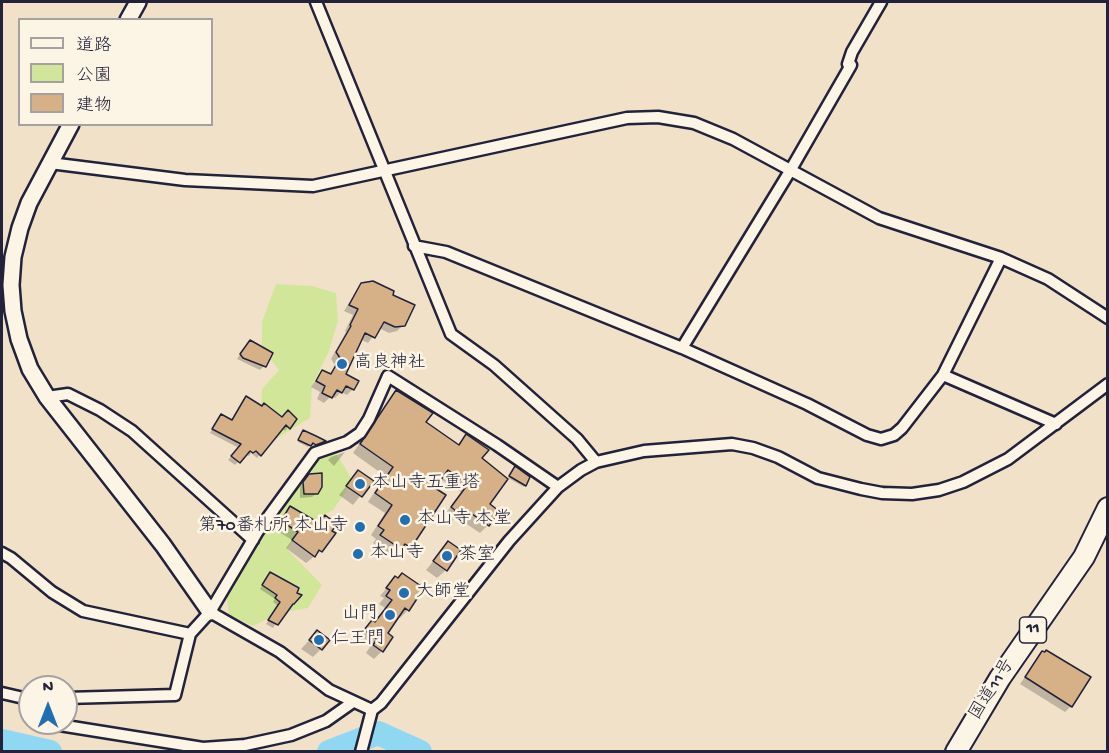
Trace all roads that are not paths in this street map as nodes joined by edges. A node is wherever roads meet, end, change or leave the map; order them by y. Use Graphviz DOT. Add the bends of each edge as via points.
graph roads {
  1 [pos="138,2"];
  2 [pos="316,2"];
  3 [pos="882,2"];
  4 [pos="129,18"];
  5 [pos="70,126"];
  6 [pos="50,163"];
  7 [pos="386,171"];
  8 [pos="790,171"];
  9 [pos="414,246"];
  10 [pos="1001,258"];
  11 [pos="1107,318"];
  12 [pos="682,348"];
  13 [pos="943,375"];
  14 [pos="1107,384"];
  15 [pos="47,397"];
  16 [pos="1056,424"];
  17 [pos="596,462"];
  18 [pos="558,487"];
  19 [pos="1107,507"];
  20 [pos="253,540"];
  21 [pos="2,553"];
  22 [pos="210,612"];
  23 [pos="190,634"];
  24 [pos="2,693"];
  25 [pos="18,698"];
  26 [pos="78,698"];
  27 [pos="353,702"];
  28 [pos="372,713"];
  29 [pos="78,728"];
  30 [pos="362,752"];
  31 [pos="956,752"];
  1 -- 4 [label="street"];
  2 -- 7 [label="street"];
  3 -- 8 [label="street"];
  5 -- 6 [label="street"];
  6 -- 7 [label="street" via="185,180 313,186"];
  6 -- 15 [label="street" via="20,228 11,285 19,339 30,369"];
  7 -- 8 [label="street" via="627,118 658,117 694,123 733,139"];
  7 -- 9 [label="street"];
  8 -- 10 [label="street" via="879,218"];
  8 -- 12 [label="street"];
  9 -- 12 [label="street" via="446,252"];
  9 -- 17 [label="street" via="451,334 494,365 577,439"];
  10 -- 11 [label="street" via="1048,279"];
  10 -- 13 [label="street"];
  12 -- 13 [label="street" via="881,439 903,428"];
  13 -- 16 [label="street"];
  14 -- 16 [label="street"];
  15 -- 20 [label="street" via="68,394 132,431"];
  15 -- 22 [label="street" via="163,545"];
  16 -- 17 [label="street" via="979,475 939,490 912,494 882,493 818,478 778,457 732,444 644,451"];
  17 -- 18 [label="street"];
  18 -- 20 [label="street" via="388,376 360,433 315,453"];
  18 -- 28 [label="street" via="509,541"];
  19 -- 31 [label="highway, 国道11号 / 11" via="1084,557 1000,678"];
  20 -- 22 [label="street"];
  21 -- 23 [label="street" via="52,592 83,610"];
  22 -- 23 [label="street"];
  22 -- 27 [label="street" via="280,652 329,690"];
  23 -- 26 [label="street" via="175,695"];
  24 -- 25 [label="street"];
  27 -- 28 [label="street"];
  27 -- 29 [label="street" via="326,721 291,735 245,745 203,748"];
  28 -- 30 [label="street"];
}
